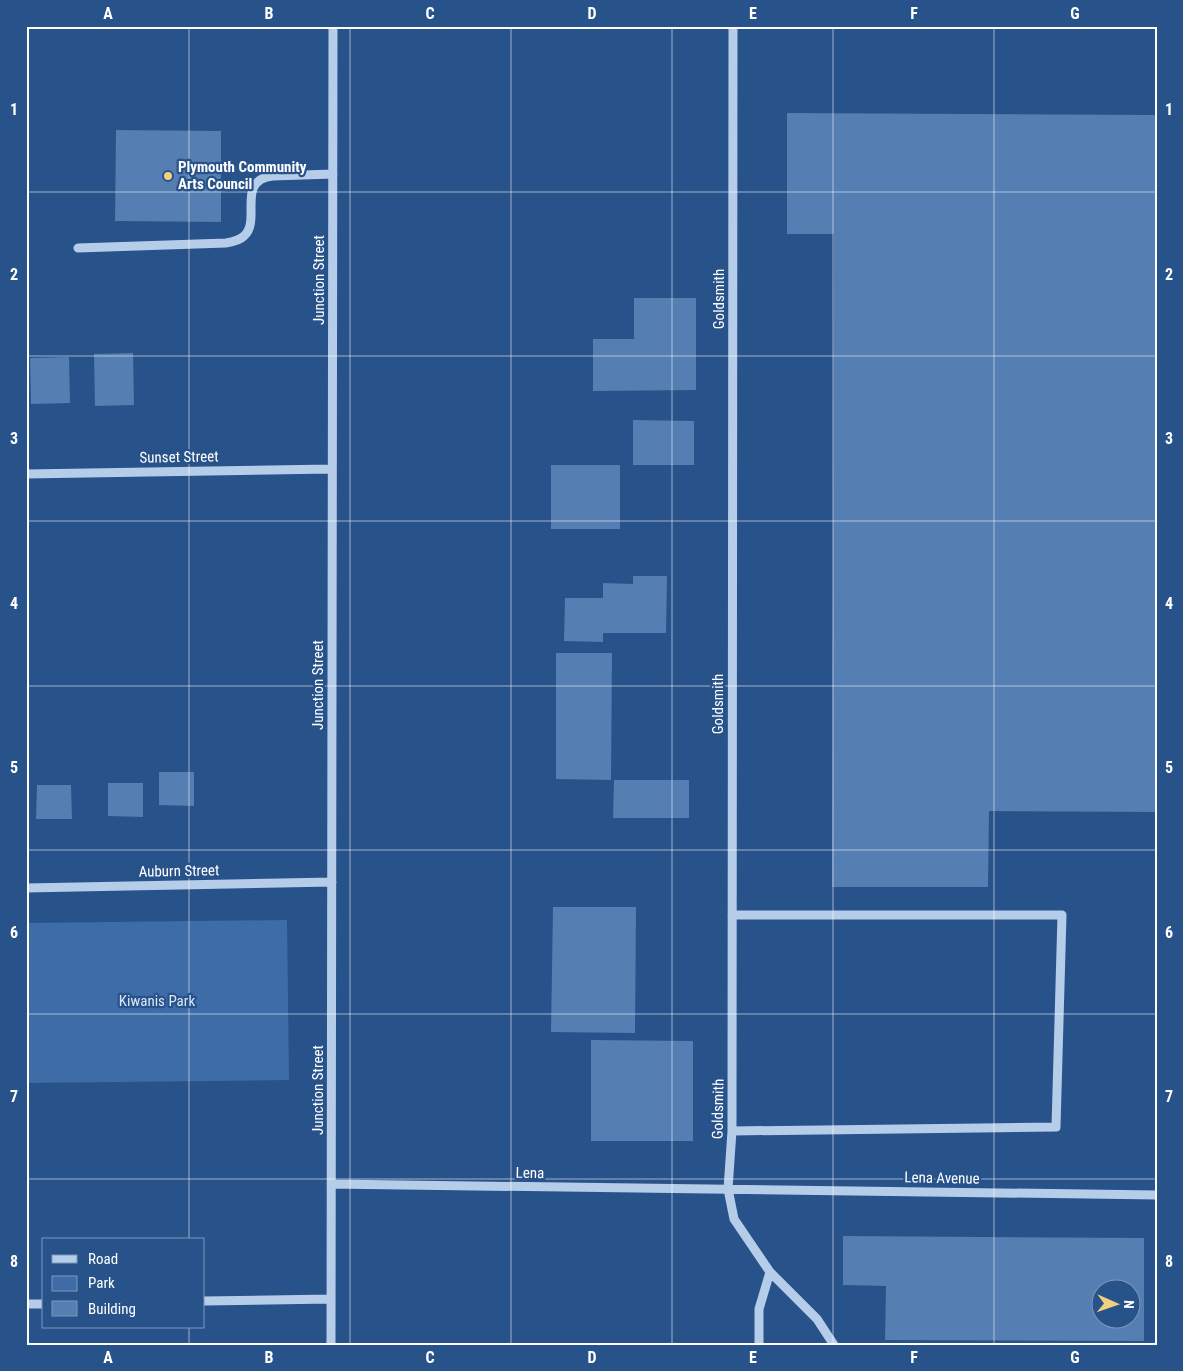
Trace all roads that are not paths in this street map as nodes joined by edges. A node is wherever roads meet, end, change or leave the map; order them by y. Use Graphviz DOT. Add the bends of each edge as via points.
graph roads {
  1 [pos="333,26"];
  2 [pos="733,26"];
  3 [pos="332,174"];
  4 [pos="78,248"];
  5 [pos="332,468"];
  6 [pos="26,474"];
  7 [pos="332,882"];
  8 [pos="26,888"];
  9 [pos="732,914"];
  10 [pos="732,1131"];
  11 [pos="331,1184"];
  12 [pos="728,1190"];
  13 [pos="1157,1195"];
  14 [pos="770,1272"];
  15 [pos="331,1299"];
  16 [pos="205,1301"];
  17 [pos="26,1304"];
  18 [pos="42,1304"];
  19 [pos="331,1345"];
  20 [pos="759,1345"];
  21 [pos="834,1345"];
  1 -- 3 [label="street, Junction Street"];
  2 -- 9 [label="street, Goldsmith"];
  3 -- 4 [label="street" via="273,176 256,182 248,230 245,236 226,244"];
  3 -- 5 [label="street, Junction Street"];
  5 -- 6 [label="street, Sunset Street"];
  5 -- 7 [label="street, Junction Street"];
  7 -- 8 [label="street, Auburn Street"];
  7 -- 11 [label="street, Junction Street"];
  9 -- 10 [label="street, Goldsmith"];
  9 -- 10 [label="street" via="1062,916 1056,1127"];
  10 -- 12 [label="street, Goldsmith"];
  11 -- 12 [label="street, Lena"];
  11 -- 15 [label="street, Junction Street"];
  12 -- 13 [label="street, Lena Avenue"];
  12 -- 14 [label="street, Goldsmith" via="734,1219"];
  14 -- 20 [label="street" via="759,1309"];
  14 -- 21 [label="street, Goldsmith" via="817,1319"];
  15 -- 16 [label="street"];
  15 -- 19 [label="street, Junction Street"];
  17 -- 18 [label="street"];
}
